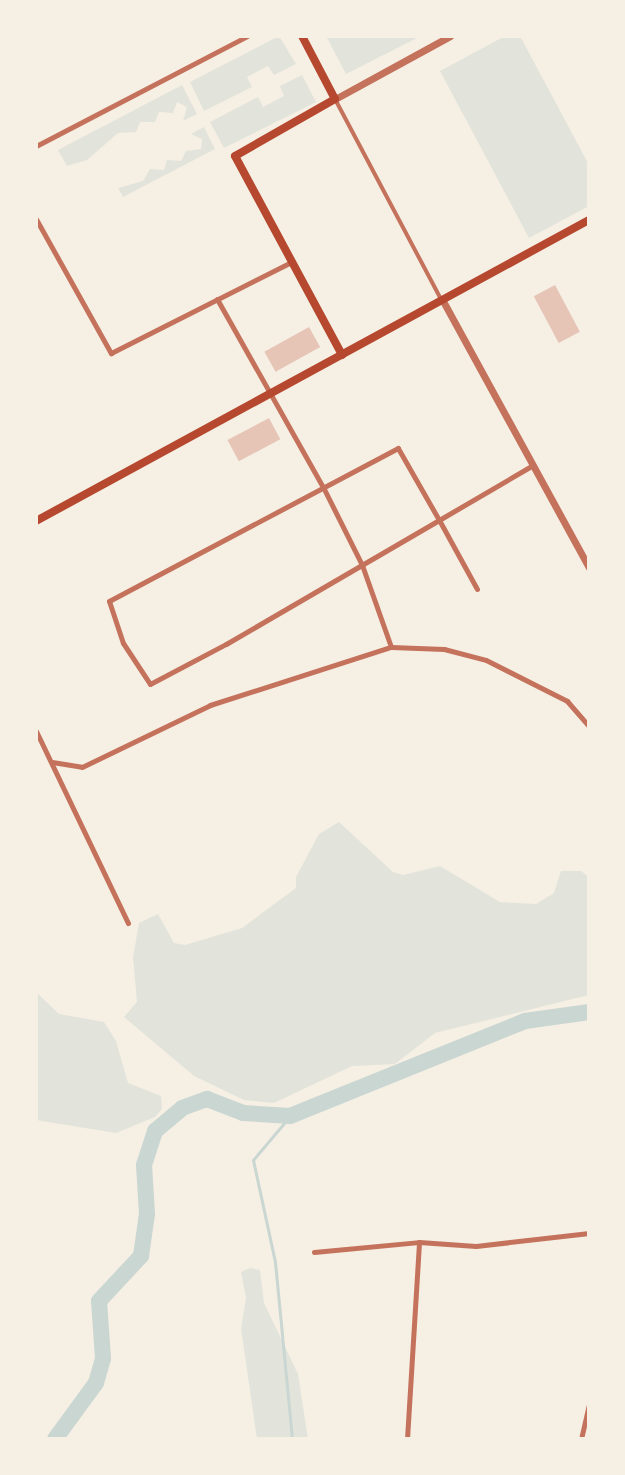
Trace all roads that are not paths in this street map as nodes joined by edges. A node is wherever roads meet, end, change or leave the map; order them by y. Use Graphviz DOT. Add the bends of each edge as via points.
graph roads {
  1 [pos="247,36"];
  2 [pos="302,36"];
  3 [pos="450,36"];
  4 [pos="335,99"];
  5 [pos="36,146"];
  6 [pos="36,219"];
  7 [pos="589,220"];
  8 [pos="292,261"];
  9 [pos="217,299"];
  10 [pos="443,301"];
  11 [pos="342,355"];
  12 [pos="273,392"];
  13 [pos="533,465"];
  14 [pos="323,487"];
  15 [pos="439,520"];
  16 [pos="36,521"];
  17 [pos="588,562"];
  18 [pos="362,565"];
  19 [pos="477,589"];
  20 [pos="391,647"];
  21 [pos="589,726"];
  22 [pos="36,731"];
  23 [pos="52,762"];
  24 [pos="128,923"];
  25 [pos="589,1233"];
  26 [pos="419,1242"];
  27 [pos="314,1252"];
  28 [pos="589,1405"];
  29 [pos="586,1427"];
  30 [pos="407,1439"];
  31 [pos="581,1439"];
  1 -- 5 [label="street"];
  2 -- 4 [label="main road"];
  3 -- 4 [label="street"];
  4 -- 8 [label="main road" via="235,156"];
  4 -- 10 [label="street"];
  6 -- 9 [label="street" via="111,353"];
  7 -- 10 [label="main road"];
  8 -- 9 [label="street"];
  8 -- 11 [label="main road"];
  9 -- 12 [label="street"];
  10 -- 11 [label="main road"];
  10 -- 13 [label="street"];
  11 -- 12 [label="main road"];
  12 -- 14 [label="street"];
  12 -- 16 [label="main road"];
  13 -- 15 [label="street"];
  13 -- 17 [label="street"];
  14 -- 15 [label="street" via="398,448"];
  14 -- 18 [label="street"];
  14 -- 18 [label="street" via="109,601 123,643 150,684"];
  15 -- 18 [label="street"];
  15 -- 19 [label="street"];
  18 -- 20 [label="street"];
  20 -- 21 [label="street" via="444,649 486,660 567,701"];
  20 -- 23 [label="street" via="210,705 82,767"];
  22 -- 23 [label="street"];
  23 -- 24 [label="street"];
  25 -- 26 [label="street" via="476,1246"];
  26 -- 27 [label="street"];
  26 -- 30 [label="street"];
  28 -- 29 [label="street"];
  29 -- 31 [label="street"];
}
